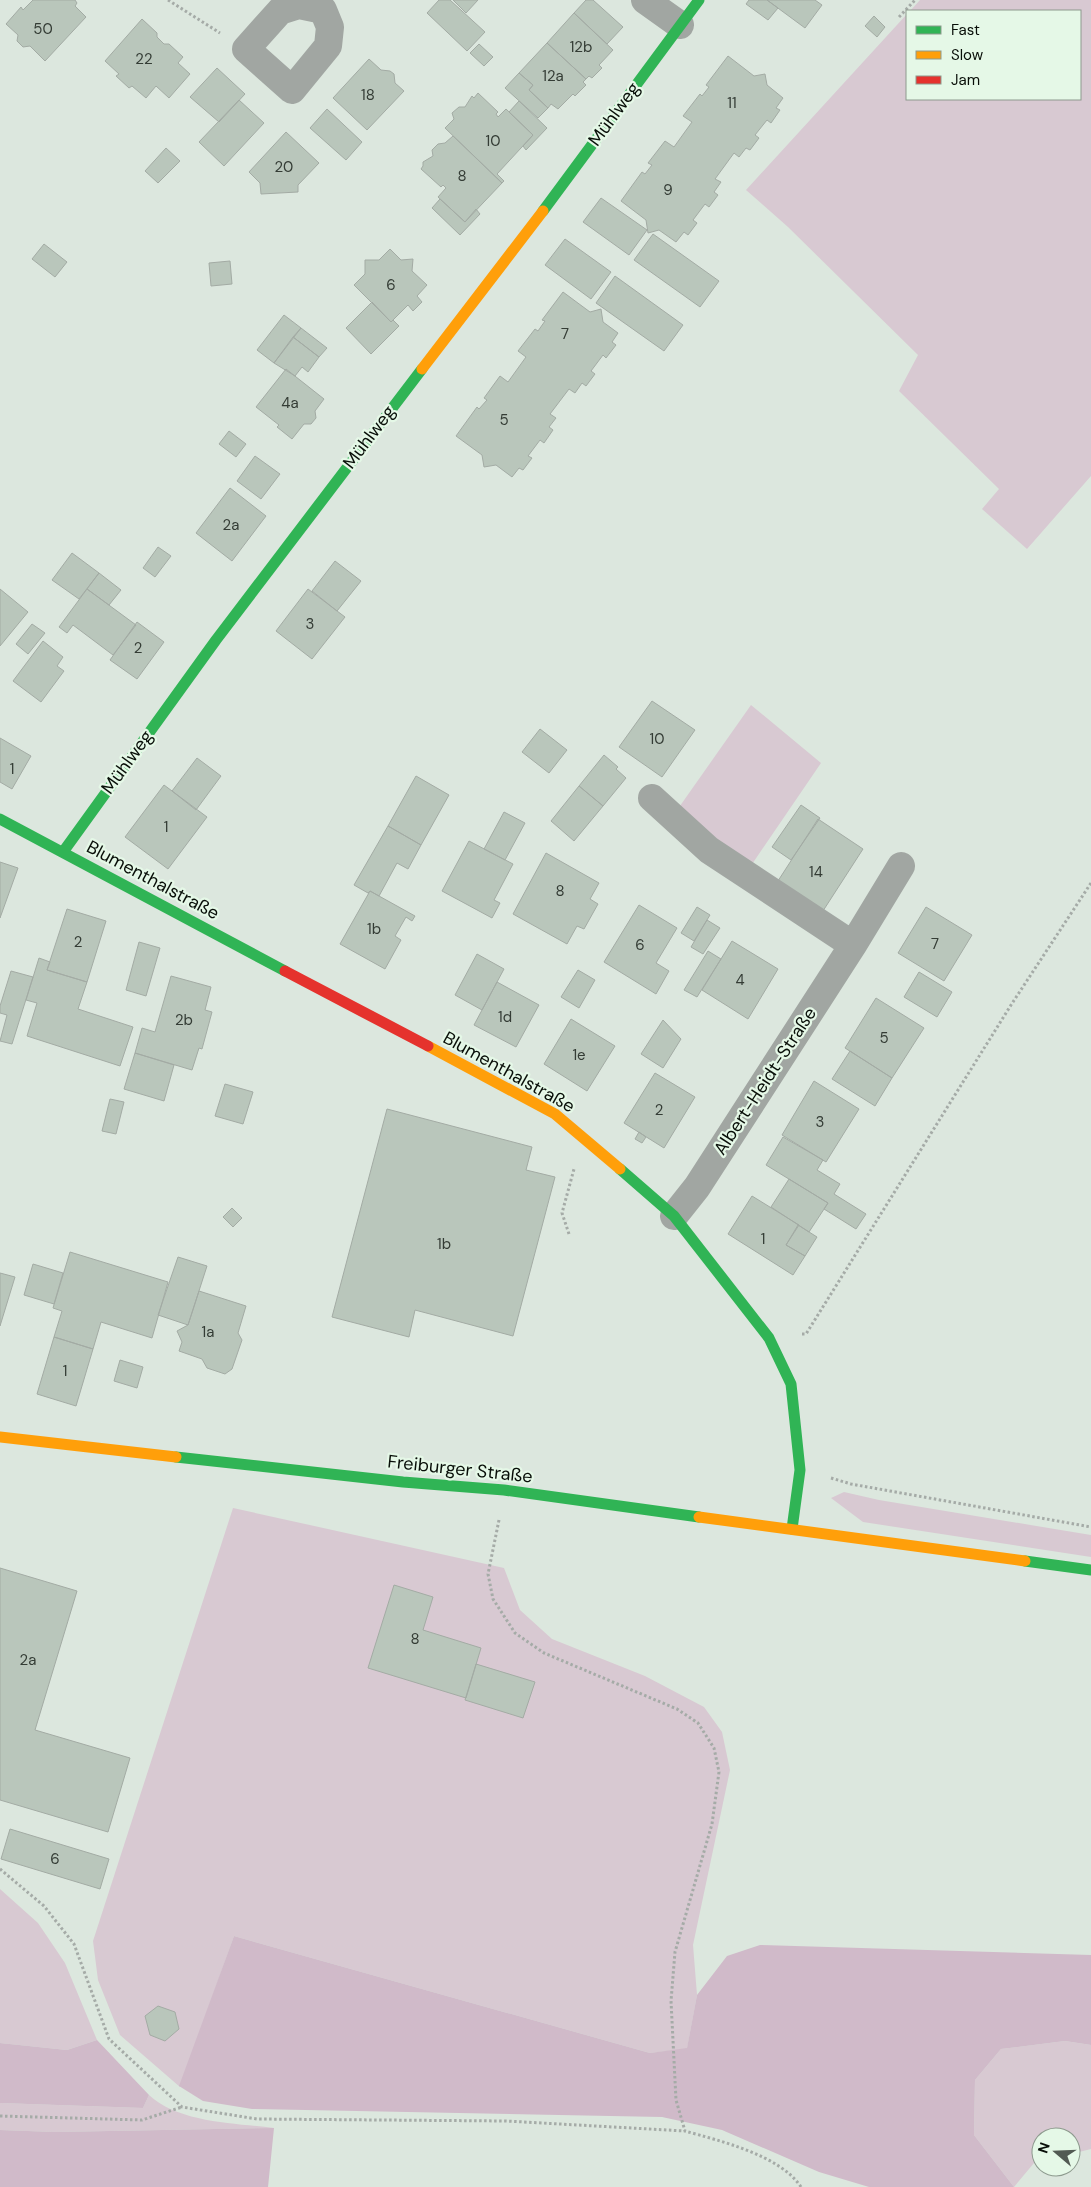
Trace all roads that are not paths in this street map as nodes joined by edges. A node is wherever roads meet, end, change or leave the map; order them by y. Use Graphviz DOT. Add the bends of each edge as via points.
graph roads {
  1 [pos="646,0"];
  2 [pos="699,0"];
  3 [pos="327,5"];
  4 [pos="680,25"];
  5 [pos="652,798"];
  6 [pos="0,819"];
  7 [pos="63,852"];
  8 [pos="901,866"];
  9 [pos="853,945"];
  10 [pos="674,1216"];
  11 [pos="0,1437"];
  12 [pos="792,1529"];
  13 [pos="1091,1570"];
  1 -- 4 [label="street"];
  2 -- 4 [label="street, Mühlweg"];
  3 -- 3 [label="street" via="328,46 292,90 246,49 280,11 299,5"];
  4 -- 7 [label="street, Mühlweg" via="216,640"];
  5 -- 9 [label="street" via="709,850"];
  6 -- 7 [label="street, Blumenthalstraße"];
  7 -- 10 [label="street, Blumenthalstraße" via="555,1114"];
  8 -- 9 [label="street, Albert-Heidt-Straße"];
  9 -- 10 [label="street, Albert-Heidt-Straße" via="697,1187"];
  10 -- 12 [label="street, Blumenthalstraße" via="769,1338 790,1384 800,1470"];
  11 -- 12 [label="street, Freiburger Straße" via="403,1482 504,1490"];
  12 -- 13 [label="street, Freiburger Straße"];
}
